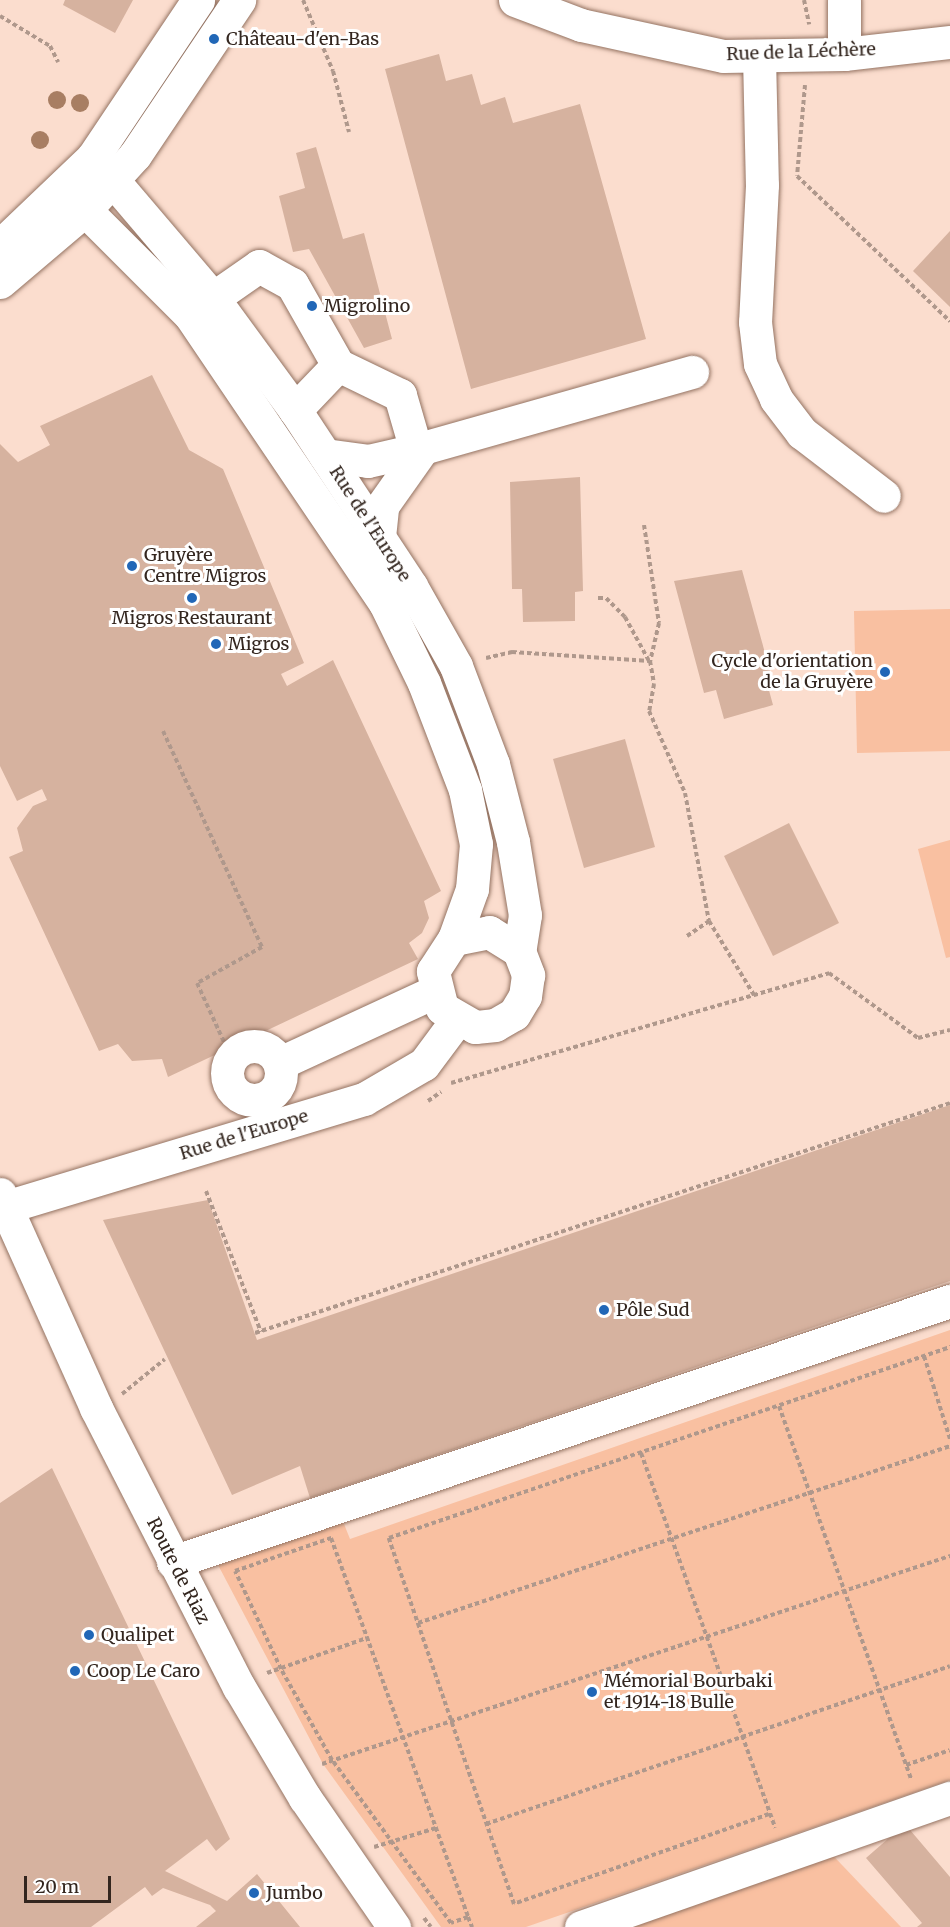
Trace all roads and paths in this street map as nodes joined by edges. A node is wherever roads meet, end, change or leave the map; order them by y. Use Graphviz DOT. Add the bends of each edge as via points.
graph roads {
  1 [pos="198,0"];
  2 [pos="239,0"];
  3 [pos="303,0"];
  4 [pos="515,0"];
  5 [pos="844,0"];
  6 [pos="568,10"];
  7 [pos="0,16"];
  8 [pos="950,42"];
  9 [pos="844,54"];
  10 [pos="808,55"];
  11 [pos="759,56"];
  12 [pos="58,63"];
  13 [pos="349,132"];
  14 [pos="103,169"];
  15 [pos="74,199"];
  16 [pos="0,246"];
  17 [pos="0,282"];
  18 [pos="213,298"];
  19 [pos="950,321"];
  20 [pos="338,365"];
  21 [pos="692,372"];
  22 [pos="295,410"];
  23 [pos="420,449"];
  24 [pos="325,454"];
  25 [pos="884,496"];
  26 [pos="644,525"];
  27 [pos="379,537"];
  28 [pos="597,598"];
  29 [pos="650,662"];
  30 [pos="456,666"];
  31 [pos="163,731"];
  32 [pos="709,921"];
  33 [pos="687,936"];
  34 [pos="454,939"];
  35 [pos="519,951"];
  36 [pos="434,992"];
  37 [pos="754,995"];
  38 [pos="456,1021"];
  39 [pos="950,1030"];
  40 [pos="280,1063"];
  41 [pos="425,1102"];
  42 [pos="950,1103"];
  43 [pos="252,1104"];
  44 [pos="206,1191"];
  45 [pos="3,1201"];
  46 [pos="950,1301"];
  47 [pos="261,1332"];
  48 [pos="255,1333"];
  49 [pos="950,1347"];
  50 [pos="924,1356"];
  51 [pos="165,1359"];
  52 [pos="116,1385"];
  53 [pos="118,1397"];
  54 [pos="125,1405"];
  55 [pos="779,1406"];
  56 [pos="950,1439"];
  57 [pos="950,1446"];
  58 [pos="641,1453"];
  59 [pos="810,1493"];
  60 [pos="670,1539"];
  61 [pos="950,1556"];
  62 [pos="173,1563"];
  63 [pos="844,1589"];
  64 [pos="418,1623"];
  65 [pos="705,1635"];
  66 [pos="368,1638"];
  67 [pos="262,1662"];
  68 [pos="950,1666"];
  69 [pos="280,1669"];
  70 [pos="267,1673"];
  71 [pos="271,1680"];
  72 [pos="879,1690"];
  73 [pos="449,1719"];
  74 [pos="402,1736"];
  75 [pos="742,1737"];
  76 [pos="950,1750"];
  77 [pos="314,1755"];
  78 [pos="332,1760"];
  79 [pos="319,1765"];
  80 [pos="906,1765"];
  81 [pos="325,1774"];
  82 [pos="939,1807"];
  83 [pos="769,1814"];
  84 [pos="486,1824"];
  85 [pos="436,1828"];
  86 [pos="368,1838"];
  87 [pos="778,1839"];
  88 [pos="388,1843"];
  89 [pos="374,1847"];
  90 [pos="380,1856"];
  91 [pos="468,1917"];
  92 [pos="406,1918"];
  93 [pos="431,1927"];
  94 [pos="472,1927"];
  95 [pos="581,1927"];
  1 -- 14 [label="street"];
  2 -- 14 [label="street"];
  3 -- 13 [label="path" via="333,71"];
  4 -- 6 [label="street, Rue de la Léchère"];
  5 -- 9 [label="street"];
  6 -- 11 [label="street, Rue de la Léchère" via="648,42 723,56"];
  7 -- 12 [label="path" via="50,46"];
  8 -- 9 [label="street, Rue de la Léchère"];
  9 -- 10 [label="street, Rue de la Léchère"];
  10 -- 11 [label="street, Rue de la Léchère"];
  10 -- 19 [label="path" via="796,176"];
  11 -- 25 [label="street" via="762,184 755,322 760,364 776,399 802,433"];
  14 -- 15 [label="street"];
  14 -- 18 [label="street, Rue de l'Europe"];
  15 -- 16 [label="street"];
  15 -- 17 [label="street"];
  15 -- 34 [label="street, Rue de l'Europe" via="190,315 385,603 424,683 465,790 476,844 472,890"];
  18 -- 20 [label="street" via="260,266 292,284"];
  18 -- 22 [label="street, Rue de l'Europe"];
  20 -- 22 [label="street"];
  20 -- 23 [label="street" via="400,395"];
  21 -- 23 [label="street"];
  22 -- 24 [label="street, Rue de l'Europe"];
  23 -- 24 [label="street" via="368,461"];
  23 -- 27 [label="street" via="382,506"];
  24 -- 27 [label="street, Rue de l'Europe"];
  26 -- 29 [label="path" via="659,623"];
  27 -- 30 [label="street, Rue de l'Europe"];
  28 -- 29 [label="path" via="606,598 626,617"];
  29 -- 30 [label="path" via="512,652"];
  29 -- 32 [label="path" via="654,684 650,711 685,793"];
  30 -- 35 [label="street, Rue de l'Europe" via="493,765 513,842 525,915"];
  31 -- 43 [label="path" via="262,947 197,983"];
  32 -- 33 [label="path"];
  32 -- 37 [label="path"];
  34 -- 35 [label="street" via="489,932"];
  34 -- 36 [label="street" via="433,971"];
  35 -- 38 [label="street" via="528,975 525,996 514,1014 485,1026"];
  36 -- 38 [label="street"];
  36 -- 40 [label="street"];
  37 -- 39 [label="path" via="829,973 918,1038"];
  37 -- 41 [label="path" via="470,1076"];
  38 -- 45 [label="street, Rue de l'Europe" via="424,1064 364,1099"];
  42 -- 47 [label="path"];
  44 -- 47 [label="path"];
  45 -- 62 [label="street, Route de Riaz"];
  46 -- 62 [label="street"];
  47 -- 48 [label="path"];
  49 -- 50 [label="path"];
  50 -- 55 [label="path"];
  50 -- 56 [label="path"];
  51 -- 53 [label="path"];
  52 -- 53 [label="path"];
  53 -- 54 [label="path"];
  55 -- 58 [label="path"];
  55 -- 59 [label="path"];
  57 -- 59 [label="path"];
  58 -- 60 [label="path"];
  58 -- 64 [label="path" via="389,1538"];
  59 -- 60 [label="path"];
  59 -- 63 [label="path"];
  60 -- 64 [label="path"];
  60 -- 65 [label="path"];
  61 -- 63 [label="path"];
  62 -- 92 [label="street, Route de Riaz" via="305,1798"];
  63 -- 65 [label="path"];
  63 -- 72 [label="path"];
  64 -- 73 [label="path"];
  65 -- 73 [label="path"];
  65 -- 75 [label="path"];
  66 -- 69 [label="path"];
  66 -- 69 [label="path" via="331,1538 235,1571"];
  66 -- 74 [label="path"];
  67 -- 70 [label="path"];
  68 -- 72 [label="path"];
  69 -- 70 [label="path"];
  69 -- 78 [label="path"];
  70 -- 71 [label="path"];
  72 -- 75 [label="path"];
  72 -- 80 [label="path"];
  73 -- 74 [label="path"];
  73 -- 84 [label="path"];
  74 -- 78 [label="path"];
  74 -- 85 [label="path"];
  75 -- 83 [label="path"];
  75 -- 84 [label="path"];
  76 -- 80 [label="path"];
  77 -- 79 [label="path"];
  78 -- 79 [label="path"];
  78 -- 88 [label="path"];
  79 -- 81 [label="path"];
  80 -- 82 [label="path"];
  82 -- 95 [label="street"];
  83 -- 84 [label="path" via="514,1904"];
  83 -- 87 [label="path"];
  85 -- 88 [label="path"];
  85 -- 91 [label="path"];
  86 -- 89 [label="path"];
  88 -- 89 [label="path"];
  88 -- 91 [label="path" via="451,1923"];
  89 -- 90 [label="path"];
  91 -- 94 [label="path"];
  92 -- 93 [label="path"];
}
